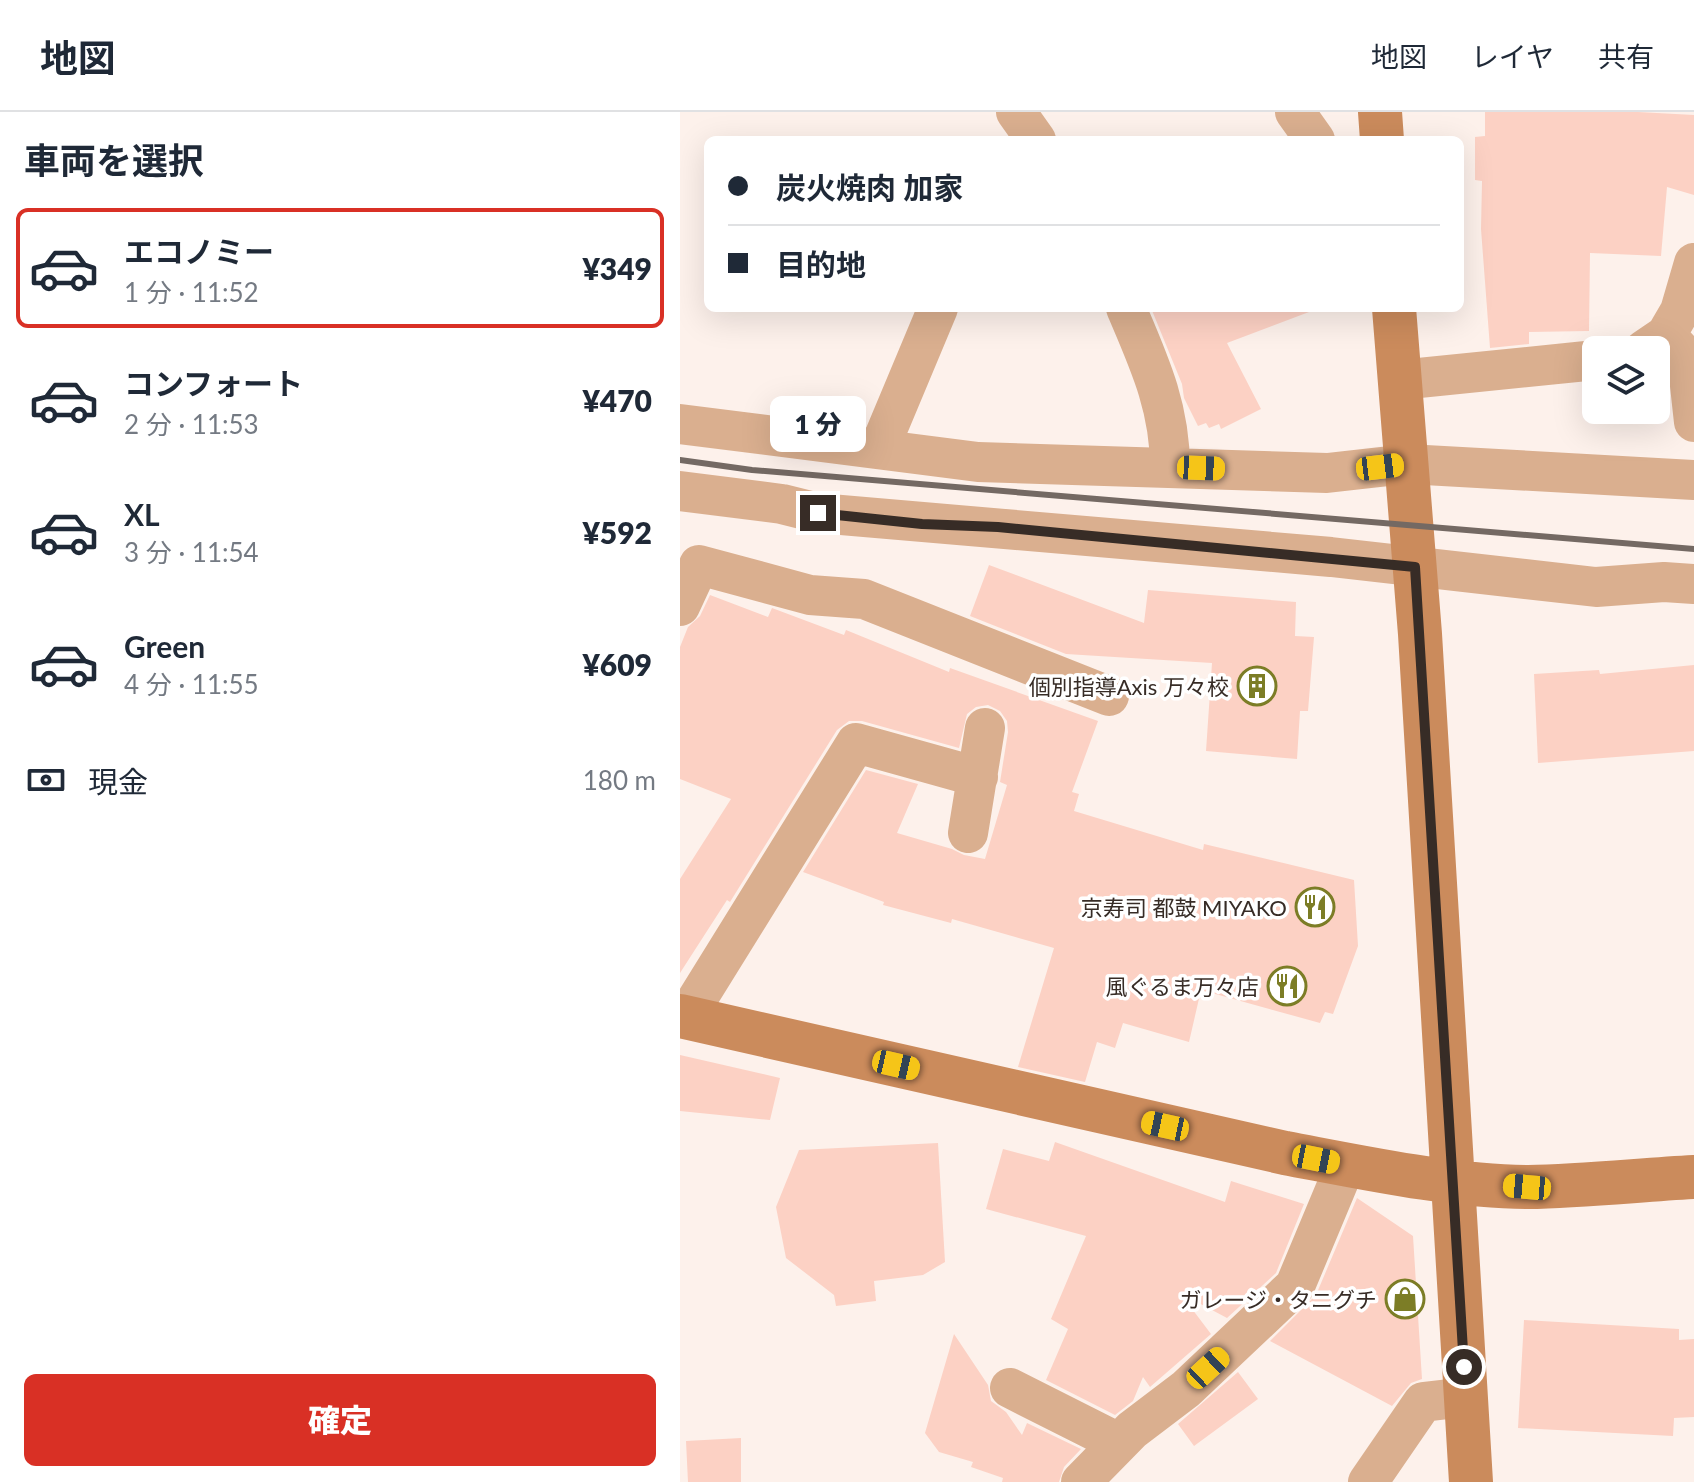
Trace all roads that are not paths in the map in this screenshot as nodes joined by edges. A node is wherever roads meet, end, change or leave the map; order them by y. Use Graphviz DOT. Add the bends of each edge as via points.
graph roads {
  1 [pos="1295,112"];
  2 [pos="1380,112"];
  3 [pos="1312,136"];
  4 [pos="1382,136"];
  5 [pos="1694,263"];
  6 [pos="936,312"];
  7 [pos="1128,312"];
  8 [pos="1394,312"];
  9 [pos="1660,336"];
  10 [pos="1670,350"];
  11 [pos="1582,361"];
  12 [pos="1399,380"];
  13 [pos="1694,422"];
  14 [pos="680,424"];
  15 [pos="879,449"];
  16 [pos="1407,464"];
  17 [pos="1170,467"];
  18 [pos="1694,480"];
  19 [pos="680,491"];
  20 [pos="1415,567"];
  21 [pos="1694,584"];
  22 [pos="680,606"];
  23 [pos="1109,696"];
  24 [pos="985,728"];
  25 [pos="978,777"];
  26 [pos="968,833"];
  27 [pos="683,1017"];
  28 [pos="1346,1164"];
  29 [pos="1694,1177"];
  30 [pos="1452,1180"];
  31 [pos="1010,1388"];
  32 [pos="1466,1397"];
  33 [pos="1119,1443"];
  34 [pos="1081,1482"];
  35 [pos="1368,1482"];
  36 [pos="1471,1482"];
  1 -- 3 [label="street"];
  2 -- 4 [label="main road"];
  5 -- 9 [label="street" via="1680,311"];
  6 -- 15 [label="street"];
  7 -- 17 [label="street" via="1158,383 1170,438"];
  8 -- 12 [label="main road"];
  10 -- 13 [label="street" via="1687,358"];
  11 -- 12 [label="street"];
  12 -- 16 [label="main road"];
  14 -- 15 [label="street"];
  15 -- 17 [label="street" via="978,462"];
  16 -- 17 [label="street" via="1327,473"];
  16 -- 18 [label="street"];
  16 -- 20 [label="main road"];
  19 -- 20 [label="street" via="907,523"];
  20 -- 21 [label="street" via="1596,587"];
  20 -- 30 [label="main road"];
  22 -- 23 [label="street" via="699,565 810,595 864,599"];
  24 -- 25 [label="street"];
  25 -- 26 [label="street"];
  25 -- 27 [label="street" via="856,743"];
  27 -- 28 [label="main road"];
  28 -- 30 [label="main road"];
  28 -- 33 [label="street" via="1295,1286 1186,1389"];
  29 -- 30 [label="main road" via="1527,1187"];
  30 -- 32 [label="main road"];
  31 -- 33 [label="street"];
  32 -- 35 [label="street" via="1423,1402"];
  32 -- 36 [label="main road"];
  33 -- 34 [label="street"];
}
